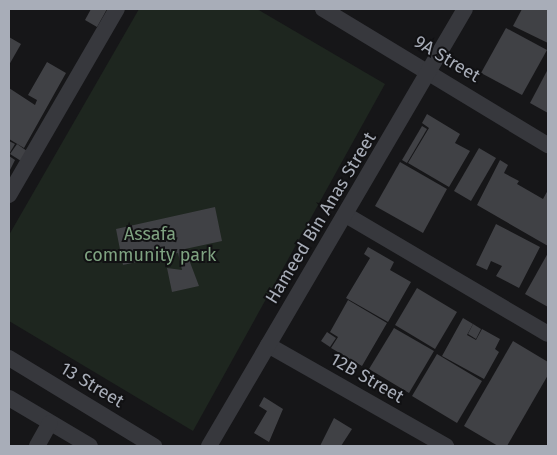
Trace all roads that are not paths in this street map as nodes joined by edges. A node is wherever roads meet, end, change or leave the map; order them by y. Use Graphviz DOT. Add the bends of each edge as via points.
graph roads {
  1 [pos="117,9"];
  2 [pos="323,9"];
  3 [pos="465,9"];
  4 [pos="430,71"];
  5 [pos="548,145"];
  6 [pos="9,195"];
  7 [pos="346,214"];
  8 [pos="548,334"];
  9 [pos="268,345"];
  10 [pos="9,358"];
  11 [pos="9,398"];
  12 [pos="50,423"];
  13 [pos="37,446"];
  14 [pos="90,446"];
  15 [pos="154,446"];
  16 [pos="209,446"];
  17 [pos="446,446"];
  1 -- 6 [label="street"];
  2 -- 4 [label="street, 9A Street"];
  3 -- 4 [label="street, Hameed Bin Anas Street"];
  4 -- 5 [label="street, 9A Street"];
  4 -- 7 [label="street, Hameed Bin Anas Street"];
  7 -- 8 [label="street"];
  7 -- 9 [label="street, Hameed Bin Anas Street"];
  9 -- 16 [label="street, Hameed Bin Anas Street"];
  9 -- 17 [label="street, 12B Street"];
  10 -- 15 [label="street, 13 Street"];
  11 -- 12 [label="street"];
  12 -- 13 [label="street"];
  12 -- 14 [label="street"];
}
